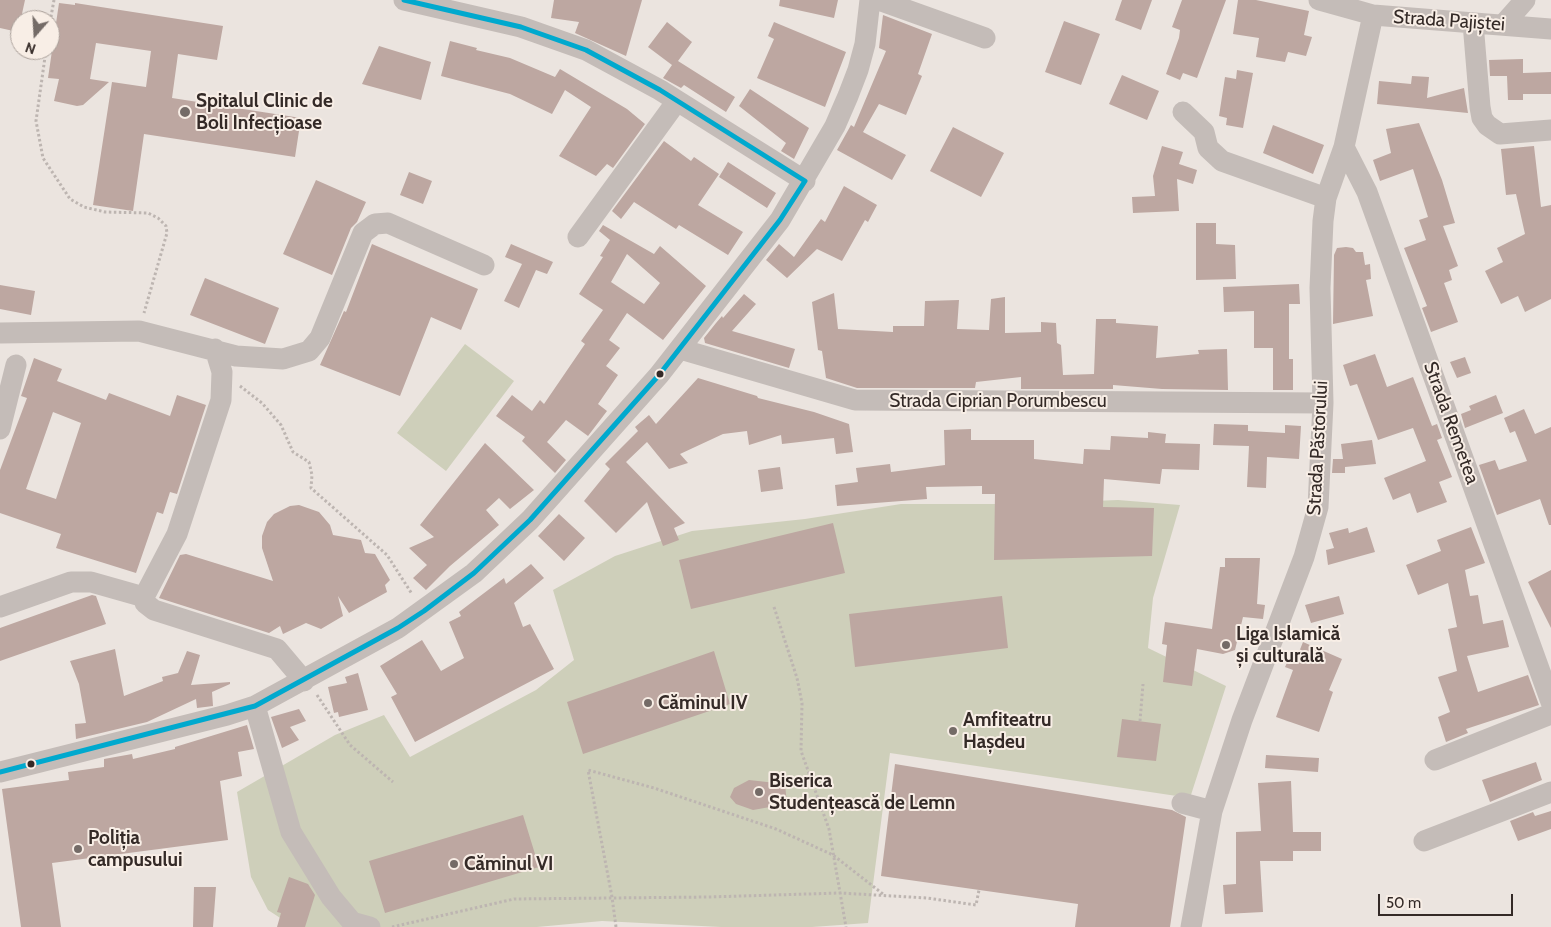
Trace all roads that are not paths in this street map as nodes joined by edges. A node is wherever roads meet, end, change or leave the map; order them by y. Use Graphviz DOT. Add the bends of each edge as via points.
graph roads {
  1 [pos="404,0"];
  2 [pos="870,0"];
  3 [pos="879,0"];
  4 [pos="1319,0"];
  5 [pos="1525,0"];
  6 [pos="1398,8"];
  7 [pos="1373,15"];
  8 [pos="1473,23"];
  9 [pos="1503,25"];
  10 [pos="1551,29"];
  11 [pos="985,38"];
  12 [pos="678,101"];
  13 [pos="1183,112"];
  14 [pos="1551,130"];
  15 [pos="1344,147"];
  16 [pos="805,181"];
  17 [pos="1326,198"];
  18 [pos="578,237"];
  19 [pos="484,265"];
  20 [pos="0,333"];
  21 [pos="215,349"];
  22 [pos="680,349"];
  23 [pos="16,365"];
  24 [pos="1323,403"];
  25 [pos="0,429"];
  26 [pos="144,597"];
  27 [pos="0,607"];
  28 [pos="304,681"];
  29 [pos="1551,702"];
  30 [pos="255,706"];
  31 [pos="1551,714"];
  32 [pos="1435,760"];
  33 [pos="0,772"];
  34 [pos="1551,792"];
  35 [pos="1182,803"];
  36 [pos="1212,811"];
  37 [pos="1424,841"];
  38 [pos="370,927"];
  39 [pos="1191,927"];
  1 -- 12 [label="street" via="549,35 624,69"];
  2 -- 16 [label="street" via="865,44 858,70 835,126"];
  3 -- 11 [label="street"];
  4 -- 7 [label="street, Strada Pajiștei"];
  5 -- 9 [label="street"];
  6 -- 7 [label="street, Strada Pajiștei"];
  6 -- 8 [label="street, Strada Pajiștei"];
  7 -- 15 [label="street, Strada Păstorului"];
  8 -- 9 [label="street, Strada Pajiștei"];
  8 -- 14 [label="street" via="1480,107 1487,125 1500,134"];
  9 -- 10 [label="street, Strada Pajiștei"];
  12 -- 16 [label="street"];
  12 -- 18 [label="street"];
  13 -- 17 [label="street" via="1204,132 1208,148 1222,161"];
  15 -- 17 [label="street, Strada Păstorului"];
  15 -- 29 [label="street, Strada Remetea" via="1367,192"];
  16 -- 22 [label="street" via="780,220"];
  17 -- 24 [label="street, Strada Păstorului" via="1320,288"];
  19 -- 21 [label="street" via="388,223 375,224 364,233 327,325 309,351 283,359 263,360"];
  20 -- 21 [label="street" via="139,331"];
  21 -- 26 [label="street" via="222,372 220,400 177,534"];
  22 -- 24 [label="street, Strada Ciprian Porumbescu" via="855,400"];
  22 -- 28 [label="street" via="530,520 474,573 398,628"];
  23 -- 25 [label="street"];
  24 -- 36 [label="street, Strada Păstorului" via="1320,488 1314,527 1242,720"];
  26 -- 27 [label="street" via="92,582 71,582"];
  26 -- 28 [label="street" via="145,603 154,610 277,649"];
  28 -- 30 [label="street"];
  30 -- 33 [label="street"];
  30 -- 38 [label="street" via="291,832 336,903 352,922"];
  31 -- 32 [label="street"];
  34 -- 37 [label="street"];
  35 -- 36 [label="street"];
  36 -- 39 [label="street, Strada Păstorului"];
}
